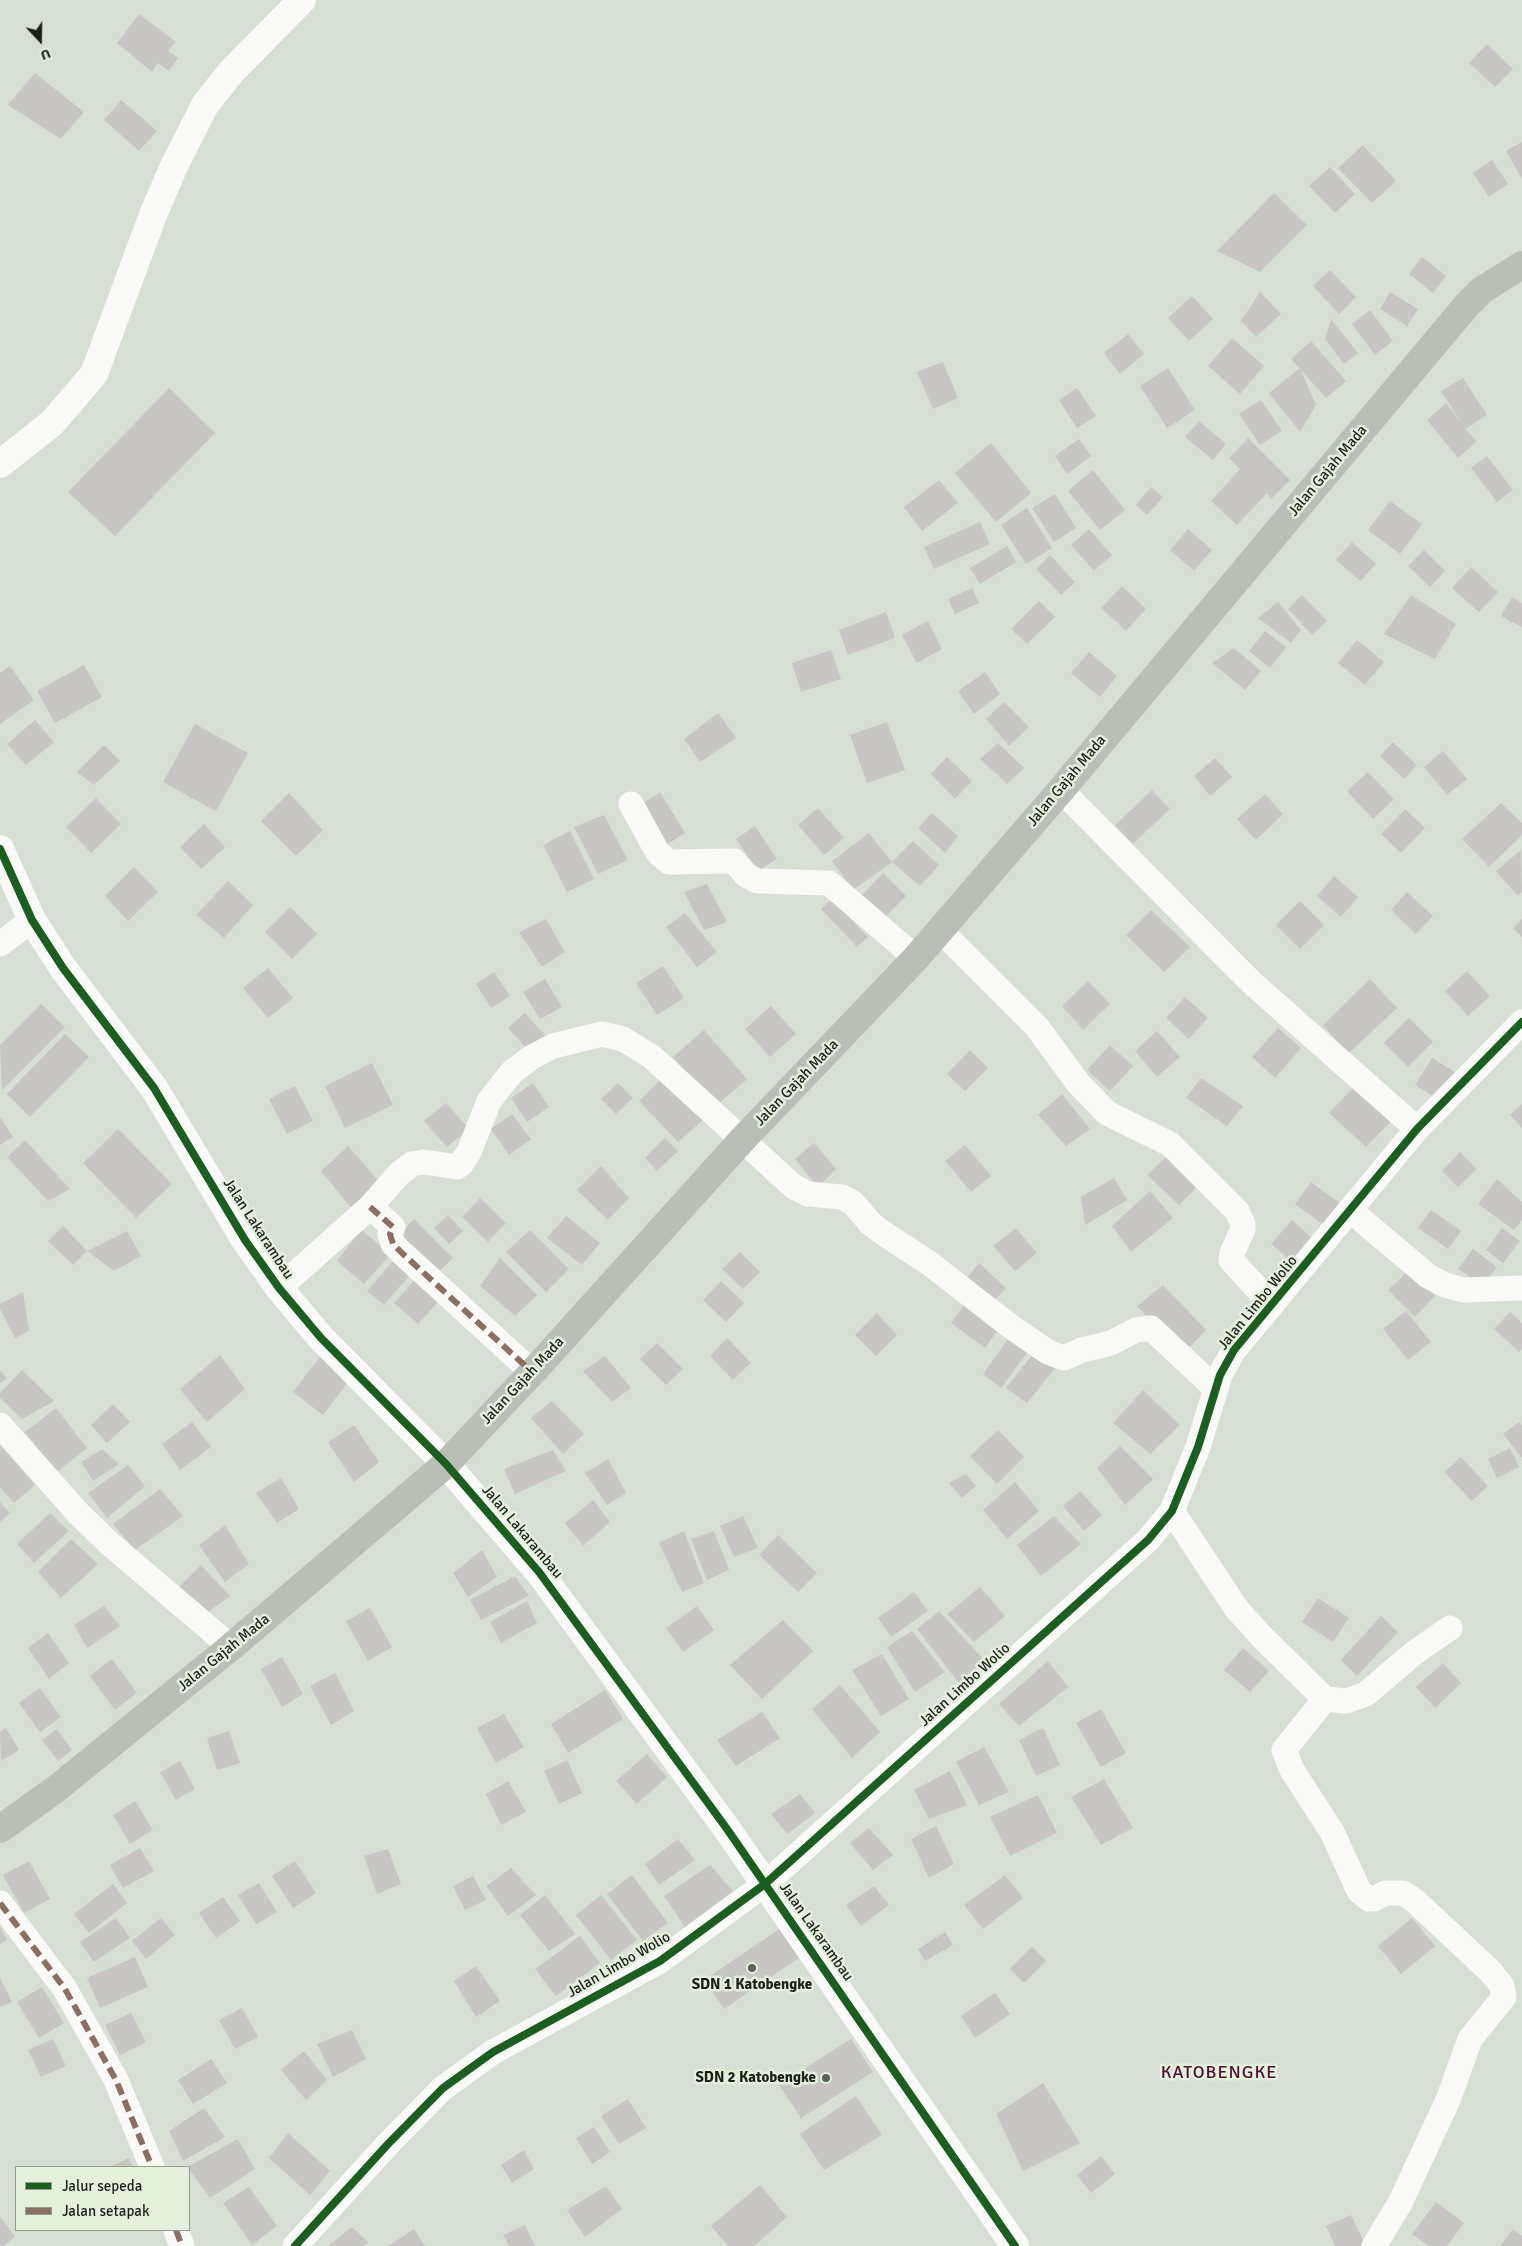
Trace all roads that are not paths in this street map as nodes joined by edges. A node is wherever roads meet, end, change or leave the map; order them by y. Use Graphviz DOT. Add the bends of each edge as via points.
graph roads {
  1 [pos="302,0"];
  2 [pos="1522,265"];
  3 [pos="0,464"];
  4 [pos="1060,790"];
  5 [pos="632,804"];
  6 [pos="0,849"];
  7 [pos="32,920"];
  8 [pos="940,930"];
  9 [pos="0,944"];
  10 [pos="916,958"];
  11 [pos="1522,1022"];
  12 [pos="1417,1129"];
  13 [pos="743,1139"];
  14 [pos="370,1207"];
  15 [pos="1351,1211"];
  16 [pos="279,1288"];
  17 [pos="1522,1288"];
  18 [pos="1272,1305"];
  19 [pos="532,1372"];
  20 [pos="1216,1389"];
  21 [pos="0,1425"];
  22 [pos="446,1464"];
  23 [pos="1172,1511"];
  24 [pos="1450,1628"];
  25 [pos="231,1647"];
  26 [pos="1325,1699"];
  27 [pos="0,1829"];
  28 [pos="765,1884"];
  29 [pos="0,1903"];
  30 [pos="152,2166"];
  31 [pos="176,2231"];
  32 [pos="182,2246"];
  33 [pos="295,2246"];
  34 [pos="1015,2246"];
  35 [pos="1374,2246"];
  1 -- 3 [label="street" via="231,72 205,105 153,215 94,374 52,423"];
  2 -- 4 [label="highway, Jalan Gajah Mada" via="1482,290 1466,306"];
  4 -- 8 [label="highway, Jalan Gajah Mada"];
  4 -- 12 [label="street" via="1251,982"];
  5 -- 10 [label="street" via="658,853 669,862 734,862 757,881 829,883"];
  6 -- 7 [label="street, Jalan Lakarambau"];
  7 -- 9 [label="street"];
  7 -- 16 [label="street, Jalan Lakarambau" via="62,968 154,1088 245,1240"];
  8 -- 10 [label="highway, Jalan Gajah Mada"];
  8 -- 18 [label="street" via="1037,1027 1078,1083 1108,1112 1170,1144 1237,1211 1243,1229 1231,1260"];
  10 -- 13 [label="highway, Jalan Gajah Mada"];
  11 -- 12 [label="street, Jalan Limbo Wolio"];
  12 -- 15 [label="street, Jalan Limbo Wolio"];
  13 -- 14 [label="street" via="652,1057 623,1039 602,1034 553,1046 532,1057 512,1072 488,1101 469,1152 461,1164 457,1167 424,1162 412,1164"];
  13 -- 19 [label="highway, Jalan Gajah Mada"];
  13 -- 20 [label="street" via="794,1187 808,1194 838,1196 852,1203 871,1224 1048,1352 1064,1358 1112,1343 1136,1330 1151,1328"];
  14 -- 16 [label="street"];
  14 -- 19 [label="street" via="393,1227 390,1234 402,1253"];
  15 -- 17 [label="street" via="1428,1276 1445,1285 1463,1290"];
  15 -- 18 [label="street, Jalan Limbo Wolio"];
  16 -- 22 [label="street, Jalan Lakarambau" via="321,1338"];
  18 -- 20 [label="street, Jalan Limbo Wolio" via="1234,1350"];
  19 -- 22 [label="highway, Jalan Gajah Mada"];
  20 -- 23 [label="street, Jalan Limbo Wolio"];
  21 -- 25 [label="street" via="110,1544"];
  22 -- 25 [label="highway, Jalan Gajah Mada"];
  22 -- 28 [label="street, Jalan Lakarambau" via="539,1572"];
  23 -- 26 [label="street" via="1236,1608"];
  23 -- 28 [label="street, Jalan Limbo Wolio" via="1148,1540"];
  24 -- 26 [label="street" via="1414,1653 1366,1694 1346,1701"];
  25 -- 27 [label="highway, Jalan Gajah Mada" via="56,1789"];
  26 -- 35 [label="street" via="1284,1750 1292,1770 1332,1832 1359,1891 1369,1899 1385,1893 1403,1894 1414,1900 1491,1972 1502,1986 1504,1997 1470,2039 1448,2100 1400,2203"];
  28 -- 33 [label="street, Jalan Limbo Wolio" via="660,1961 493,2052 443,2088"];
  28 -- 34 [label="street, Jalan Lakarambau"];
  29 -- 30 [label="street" via="65,1989 116,2080"];
  31 -- 32 [label="street"];
}
